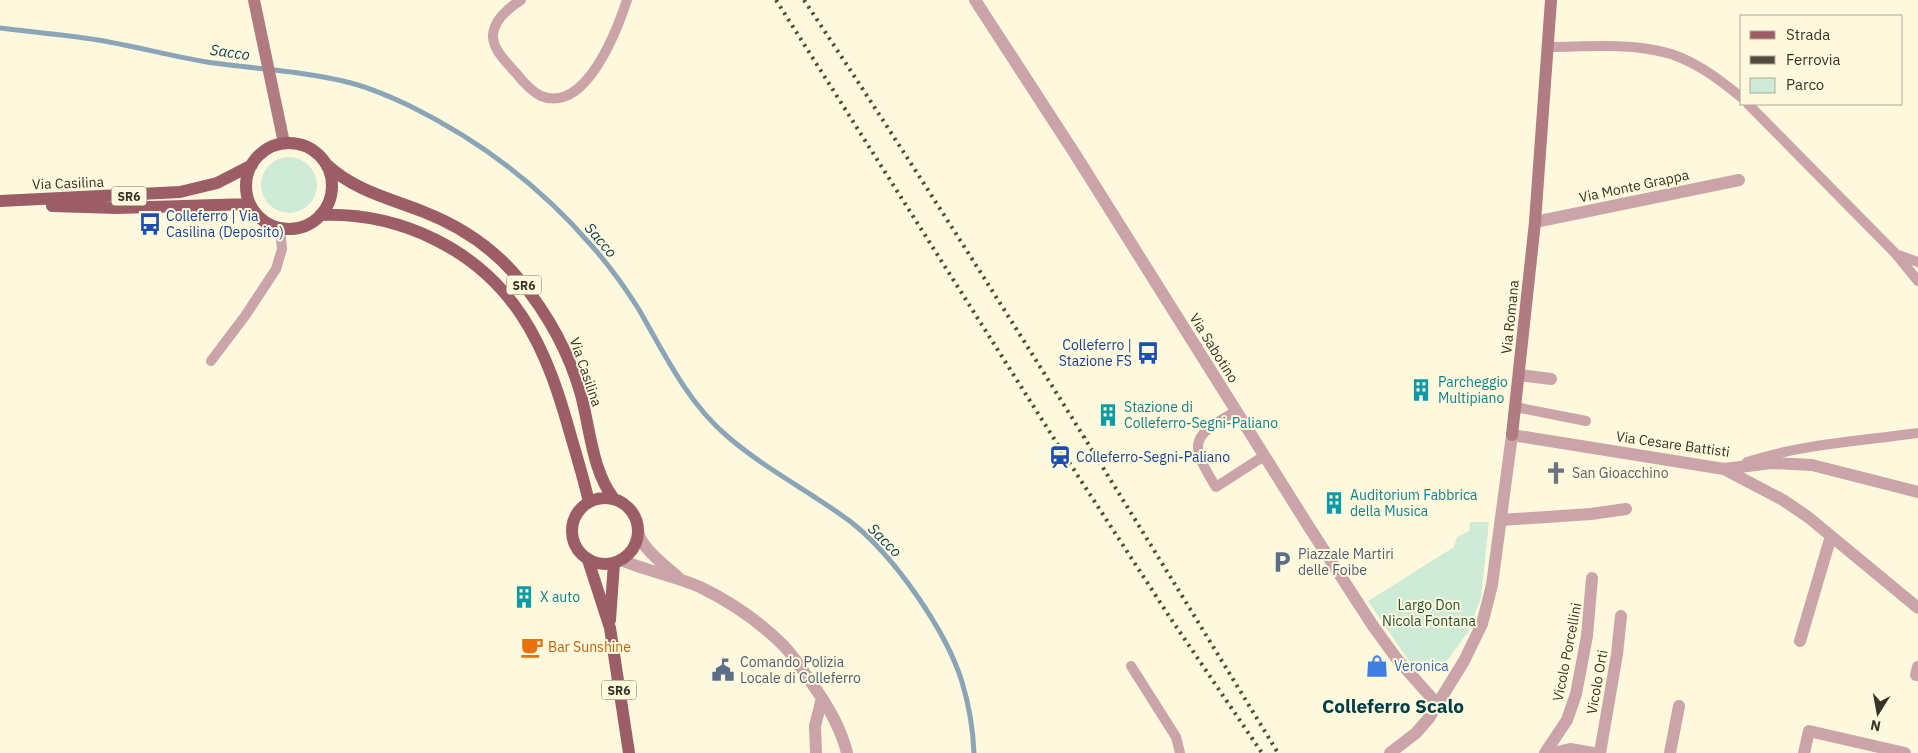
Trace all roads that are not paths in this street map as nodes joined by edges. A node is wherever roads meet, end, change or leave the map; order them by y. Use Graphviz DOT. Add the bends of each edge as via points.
graph roads {
  1 [pos="254,0"];
  2 [pos="521,0"];
  3 [pos="627,0"];
  4 [pos="975,0"];
  5 [pos="1551,0"];
  6 [pos="1548,47"];
  7 [pos="1740,97"];
  8 [pos="1749,105"];
  9 [pos="284,143"];
  10 [pos="326,164"];
  11 [pos="252,165"];
  12 [pos="1739,180"];
  13 [pos="0,201"];
  14 [pos="250,204"];
  15 [pos="320,215"];
  16 [pos="1535,222"];
  17 [pos="280,228"];
  18 [pos="1895,254"];
  19 [pos="1918,262"];
  20 [pos="1918,281"];
  21 [pos="211,361"];
  22 [pos="1519,375"];
  23 [pos="1551,379"];
  24 [pos="1515,407"];
  25 [pos="1236,411"];
  26 [pos="1586,421"];
  27 [pos="1918,433"];
  28 [pos="1512,435"];
  29 [pos="1264,456"];
  30 [pos="1724,469"];
  31 [pos="1918,492"];
  32 [pos="614,499"];
  33 [pos="588,502"];
  34 [pos="1626,509"];
  35 [pos="1501,520"];
  36 [pos="638,534"];
  37 [pos="1831,536"];
  38 [pos="588,560"];
  39 [pos="618,562"];
  40 [pos="1592,578"];
  41 [pos="681,579"];
  42 [pos="1918,608"];
  43 [pos="1621,616"];
  44 [pos="610,628"];
  45 [pos="1800,641"];
  46 [pos="1131,666"];
  47 [pos="822,698"];
  48 [pos="1438,705"];
  49 [pos="1679,706"];
  50 [pos="1570,751"];
  51 [pos="629,753"];
  52 [pos="816,753"];
  53 [pos="847,753"];
  54 [pos="1180,753"];
  55 [pos="1390,753"];
  56 [pos="1545,753"];
  57 [pos="1554,753"];
  58 [pos="1593,753"];
  59 [pos="1600,753"];
  60 [pos="1670,753"];
  61 [pos="1804,753"];
  62 [pos="1905,753"];
  1 -- 9 [label="street"];
  2 -- 3 [label="lane" via="498,22 493,32 494,43 530,89 553,98 576,90 594,72"];
  4 -- 25 [label="street, Via Sabotino"];
  5 -- 6 [label="street, Via Romana"];
  6 -- 7 [label="lane" via="1660,51 1704,70"];
  6 -- 16 [label="street, Via Romana"];
  8 -- 18 [label="lane"];
  9 -- 10 [label="main road" via="309,148"];
  9 -- 11 [label="main road" via="260,154"];
  10 -- 15 [label="main road" via="332,191"];
  10 -- 32 [label="main road, Via Casilina / SR6" via="358,187 425,213 469,235 503,261 519,279 546,315 569,359 600,470"];
  11 -- 13 [label="main road, Via Casilina / SR6" via="217,183 180,192"];
  11 -- 14 [label="main road" via="246,191"];
  12 -- 16 [label="street, Via Monte Grappa"];
  13 -- 14 [label="main road, Via Casilina / SR6" via="88,208"];
  14 -- 17 [label="main road" via="257,215"];
  15 -- 17 [label="main road" via="309,224"];
  15 -- 33 [label="main road, SR6" via="372,218 414,230 463,256 505,294 530,330 550,370"];
  16 -- 22 [label="street, Via Romana"];
  17 -- 21 [label="lane" via="282,249 276,269"];
  18 -- 19 [label="lane"];
  18 -- 20 [label="lane"];
  22 -- 23 [label="street"];
  22 -- 24 [label="street, Via Romana"];
  24 -- 26 [label="lane"];
  24 -- 28 [label="street, Via Romana"];
  25 -- 29 [label="street, Via Sabotino"];
  25 -- 29 [label="lane" via="1202,435 1198,449 1206,471 1216,487"];
  27 -- 30 [label="lane" via="1795,449"];
  28 -- 30 [label="street, Via Cesare Battisti"];
  28 -- 35 [label="street, Via Romana"];
  29 -- 48 [label="street, Via Sabotino" via="1383,641"];
  30 -- 31 [label="street, Via Cesare Battisti" via="1798,463"];
  30 -- 37 [label="street" via="1783,500"];
  32 -- 33 [label="main road"];
  32 -- 36 [label="main road, Via Casilina / SR6" via="630,508"];
  33 -- 38 [label="main road, SR6" via="574,520 572,531 579,552"];
  34 -- 35 [label="street"];
  35 -- 48 [label="street, Via Romana" via="1490,596 1482,624"];
  36 -- 39 [label="main road" via="630,554"];
  36 -- 41 [label="street" via="655,556"];
  37 -- 42 [label="street"];
  37 -- 45 [label="street"];
  38 -- 39 [label="main road"];
  38 -- 44 [label="main road, SR6"];
  39 -- 41 [label="street"];
  39 -- 44 [label="main road, SR6"];
  40 -- 56 [label="street, Vicolo Porcellini" via="1587,636 1576,694 1566,720"];
  41 -- 47 [label="street" via="727,602 764,627 790,653"];
  43 -- 59 [label="street, Vicolo Orti" via="1618,654"];
  44 -- 51 [label="main road, SR6"];
  46 -- 54 [label="lane" via="1176,737"];
  47 -- 52 [label="street" via="815,726"];
  47 -- 53 [label="street"];
  48 -- 55 [label="street, Via Romana" via="1419,730"];
  49 -- 60 [label="street"];
  50 -- 57 [label="street"];
  50 -- 58 [label="street"];
  61 -- 62 [label="street" via="1809,731"];
}
